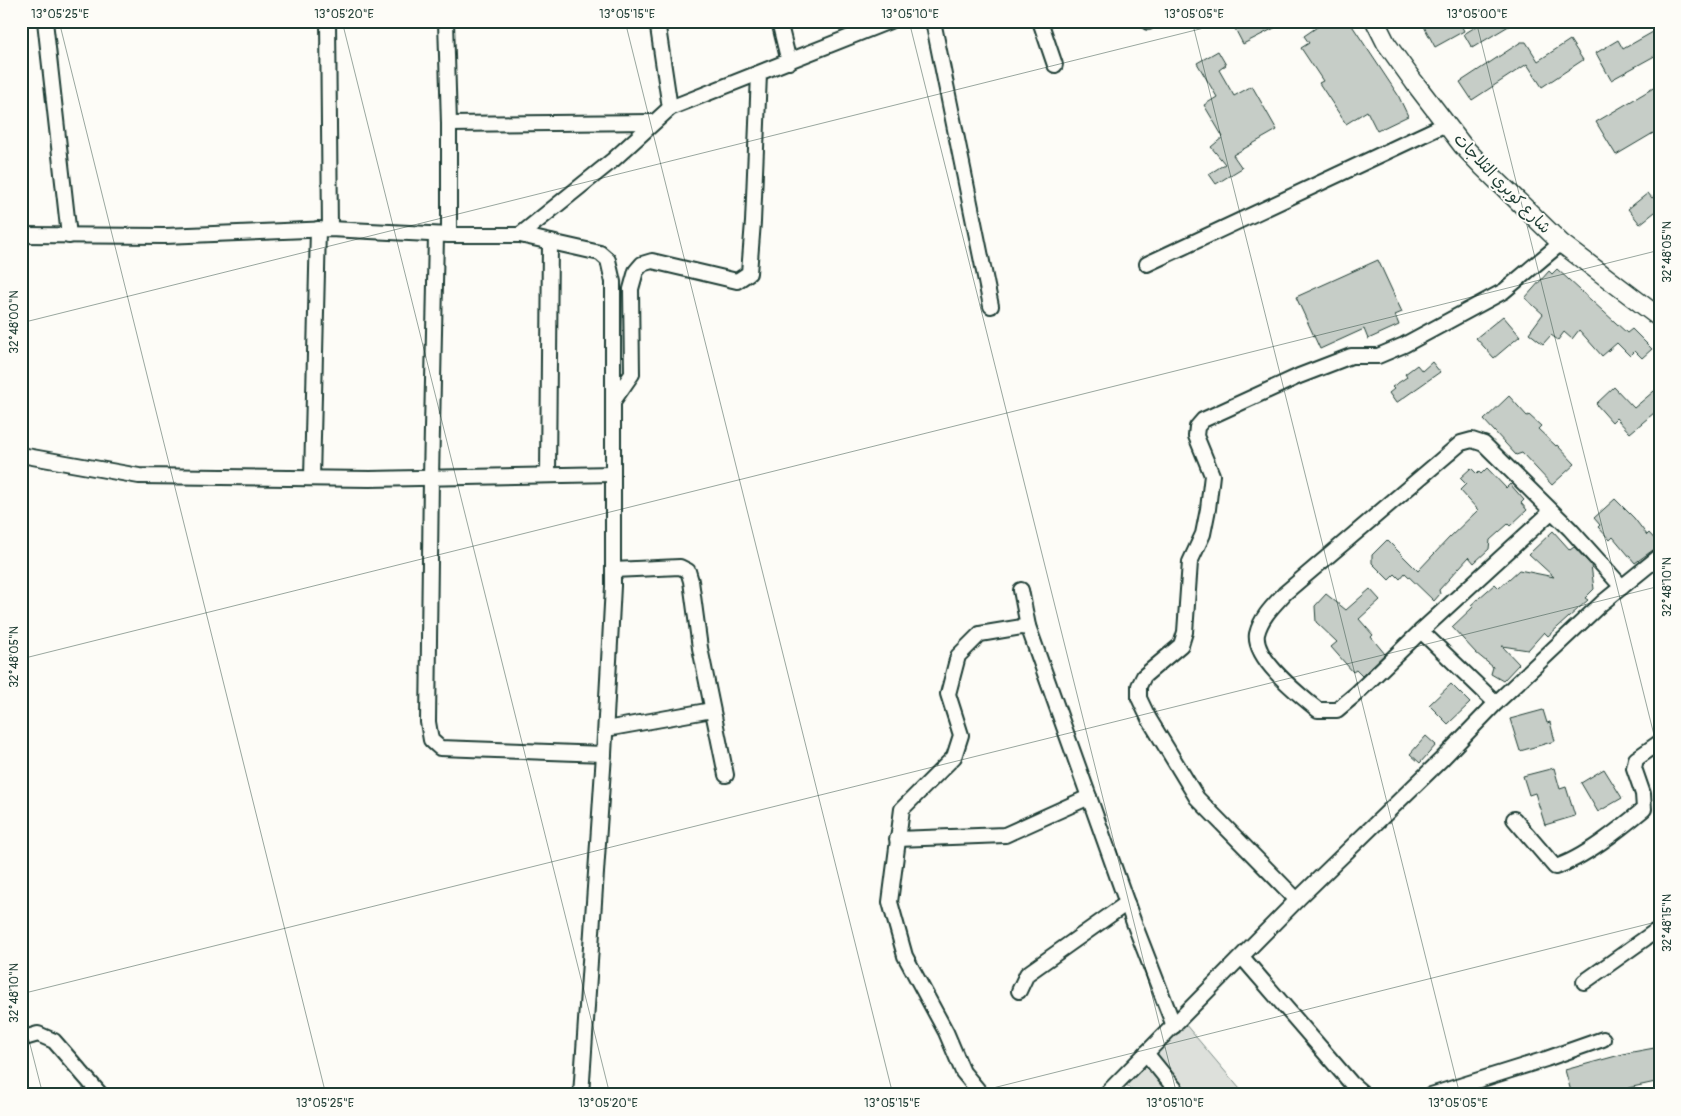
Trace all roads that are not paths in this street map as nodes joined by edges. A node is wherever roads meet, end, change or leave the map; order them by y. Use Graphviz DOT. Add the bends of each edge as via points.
graph roads {
  1 [pos="45,21"];
  2 [pos="328,21"];
  3 [pos="446,21"];
  4 [pos="657,21"];
  5 [pos="779,21"];
  6 [pos="890,21"];
  7 [pos="933,21"];
  8 [pos="1040,21"];
  9 [pos="1375,21"];
  10 [pos="789,62"];
  11 [pos="1055,65"];
  12 [pos="759,74"];
  13 [pos="670,108"];
  14 [pos="653,122"];
  15 [pos="449,124"];
  16 [pos="1446,124"];
  17 [pos="324,229"];
  18 [pos="21,235"];
  19 [pos="442,235"];
  20 [pos="520,235"];
  21 [pos="69,236"];
  22 [pos="550,242"];
  23 [pos="1561,243"];
  24 [pos="1147,264"];
  25 [pos="991,306"];
  26 [pos="1660,318"];
  27 [pos="614,400"];
  28 [pos="21,455"];
  29 [pos="613,474"];
  30 [pos="548,475"];
  31 [pos="312,478"];
  32 [pos="431,478"];
  33 [pos="1552,511"];
  34 [pos="1660,556"];
  35 [pos="613,570"];
  36 [pos="1622,588"];
  37 [pos="1021,590"];
  38 [pos="1028,626"];
  39 [pos="1421,631"];
  40 [pos="1496,703"];
  41 [pos="712,710"];
  42 [pos="606,729"];
  43 [pos="1660,742"];
  44 [pos="604,754"];
  45 [pos="726,775"];
  46 [pos="1089,797"];
  47 [pos="1514,819"];
  48 [pos="897,839"];
  49 [pos="1297,900"];
  50 [pos="1127,903"];
  51 [pos="1660,928"];
  52 [pos="1242,957"];
  53 [pos="1584,982"];
  54 [pos="1019,992"];
  55 [pos="1174,1026"];
  56 [pos="21,1039"];
  57 [pos="1603,1039"];
  58 [pos="1146,1053"];
  59 [pos="101,1095"];
  60 [pos="581,1095"];
  61 [pos="982,1095"];
  62 [pos="1105,1095"];
  63 [pos="1180,1095"];
  64 [pos="1365,1095"];
  65 [pos="1432,1095"];
  1 -- 21 [label="street"];
  2 -- 17 [label="street"];
  3 -- 15 [label="street"];
  4 -- 13 [label="street"];
  5 -- 10 [label="street"];
  6 -- 10 [label="street"];
  7 -- 25 [label="street"];
  8 -- 11 [label="street"];
  9 -- 16 [label="main road, شارع كوبري الثلاجات" via="1386,43"];
  10 -- 12 [label="street"];
  12 -- 13 [label="street"];
  12 -- 27 [label="street" via="749,273 737,282 652,260 642,264 636,271 632,290 632,374"];
  13 -- 14 [label="street"];
  14 -- 15 [label="street"];
  14 -- 20 [label="street" via="613,160"];
  15 -- 19 [label="street"];
  16 -- 23 [label="main road, شارع كوبري الثلاجات" via="1483,168"];
  16 -- 24 [label="street"];
  17 -- 19 [label="street"];
  17 -- 21 [label="street" via="165,236"];
  17 -- 31 [label="street"];
  18 -- 21 [label="street"];
  19 -- 20 [label="street"];
  19 -- 32 [label="street"];
  20 -- 22 [label="street"];
  22 -- 27 [label="street" via="600,253 608,260 613,282"];
  22 -- 30 [label="street"];
  23 -- 26 [label="main road, شارع كوبري الثلاجات"];
  23 -- 49 [label="street" via="1504,291 1404,345 1378,356 1351,356 1308,373 1203,420 1197,427 1198,445 1212,475 1202,534 1190,562 1185,632 1181,645 1144,676 1139,686 1139,698 1197,798"];
  27 -- 29 [label="street"];
  28 -- 31 [label="street" via="139,476"];
  29 -- 30 [label="street"];
  29 -- 35 [label="street"];
  30 -- 32 [label="street"];
  31 -- 32 [label="street"];
  32 -- 44 [label="street" via="428,722 431,740 440,748"];
  33 -- 36 [label="street"];
  33 -- 39 [label="street"];
  33 -- 39 [label="street" via="1484,444 1472,440 1461,443 1285,593 1263,619 1257,636 1262,656 1292,689 1318,710 1337,710"];
  34 -- 36 [label="street"];
  35 -- 41 [label="street" via="680,567 688,571"];
  35 -- 42 [label="street"];
  36 -- 40 [label="street"];
  37 -- 38 [label="street"];
  38 -- 46 [label="street"];
  38 -- 48 [label="street" via="980,634 958,656 948,694 961,735 954,758 902,809"];
  39 -- 40 [label="street"];
  40 -- 49 [label="street"];
  41 -- 42 [label="street"];
  41 -- 45 [label="street"];
  42 -- 44 [label="street"];
  43 -- 47 [label="street" via="1636,758 1634,768 1644,794 1644,809 1567,864 1555,867"];
  44 -- 60 [label="street"];
  46 -- 48 [label="street" via="1004,835"];
  46 -- 50 [label="street"];
  48 -- 61 [label="street" via="890,902 905,956 946,1032 963,1072"];
  49 -- 52 [label="street"];
  50 -- 54 [label="street" via="1027,974"];
  50 -- 55 [label="street"];
  51 -- 53 [label="street"];
  52 -- 55 [label="street"];
  52 -- 64 [label="street"];
  55 -- 58 [label="street"];
  56 -- 59 [label="street" via="38,1034 54,1041"];
  57 -- 65 [label="street"];
  58 -- 62 [label="street"];
  58 -- 63 [label="street"];
}
